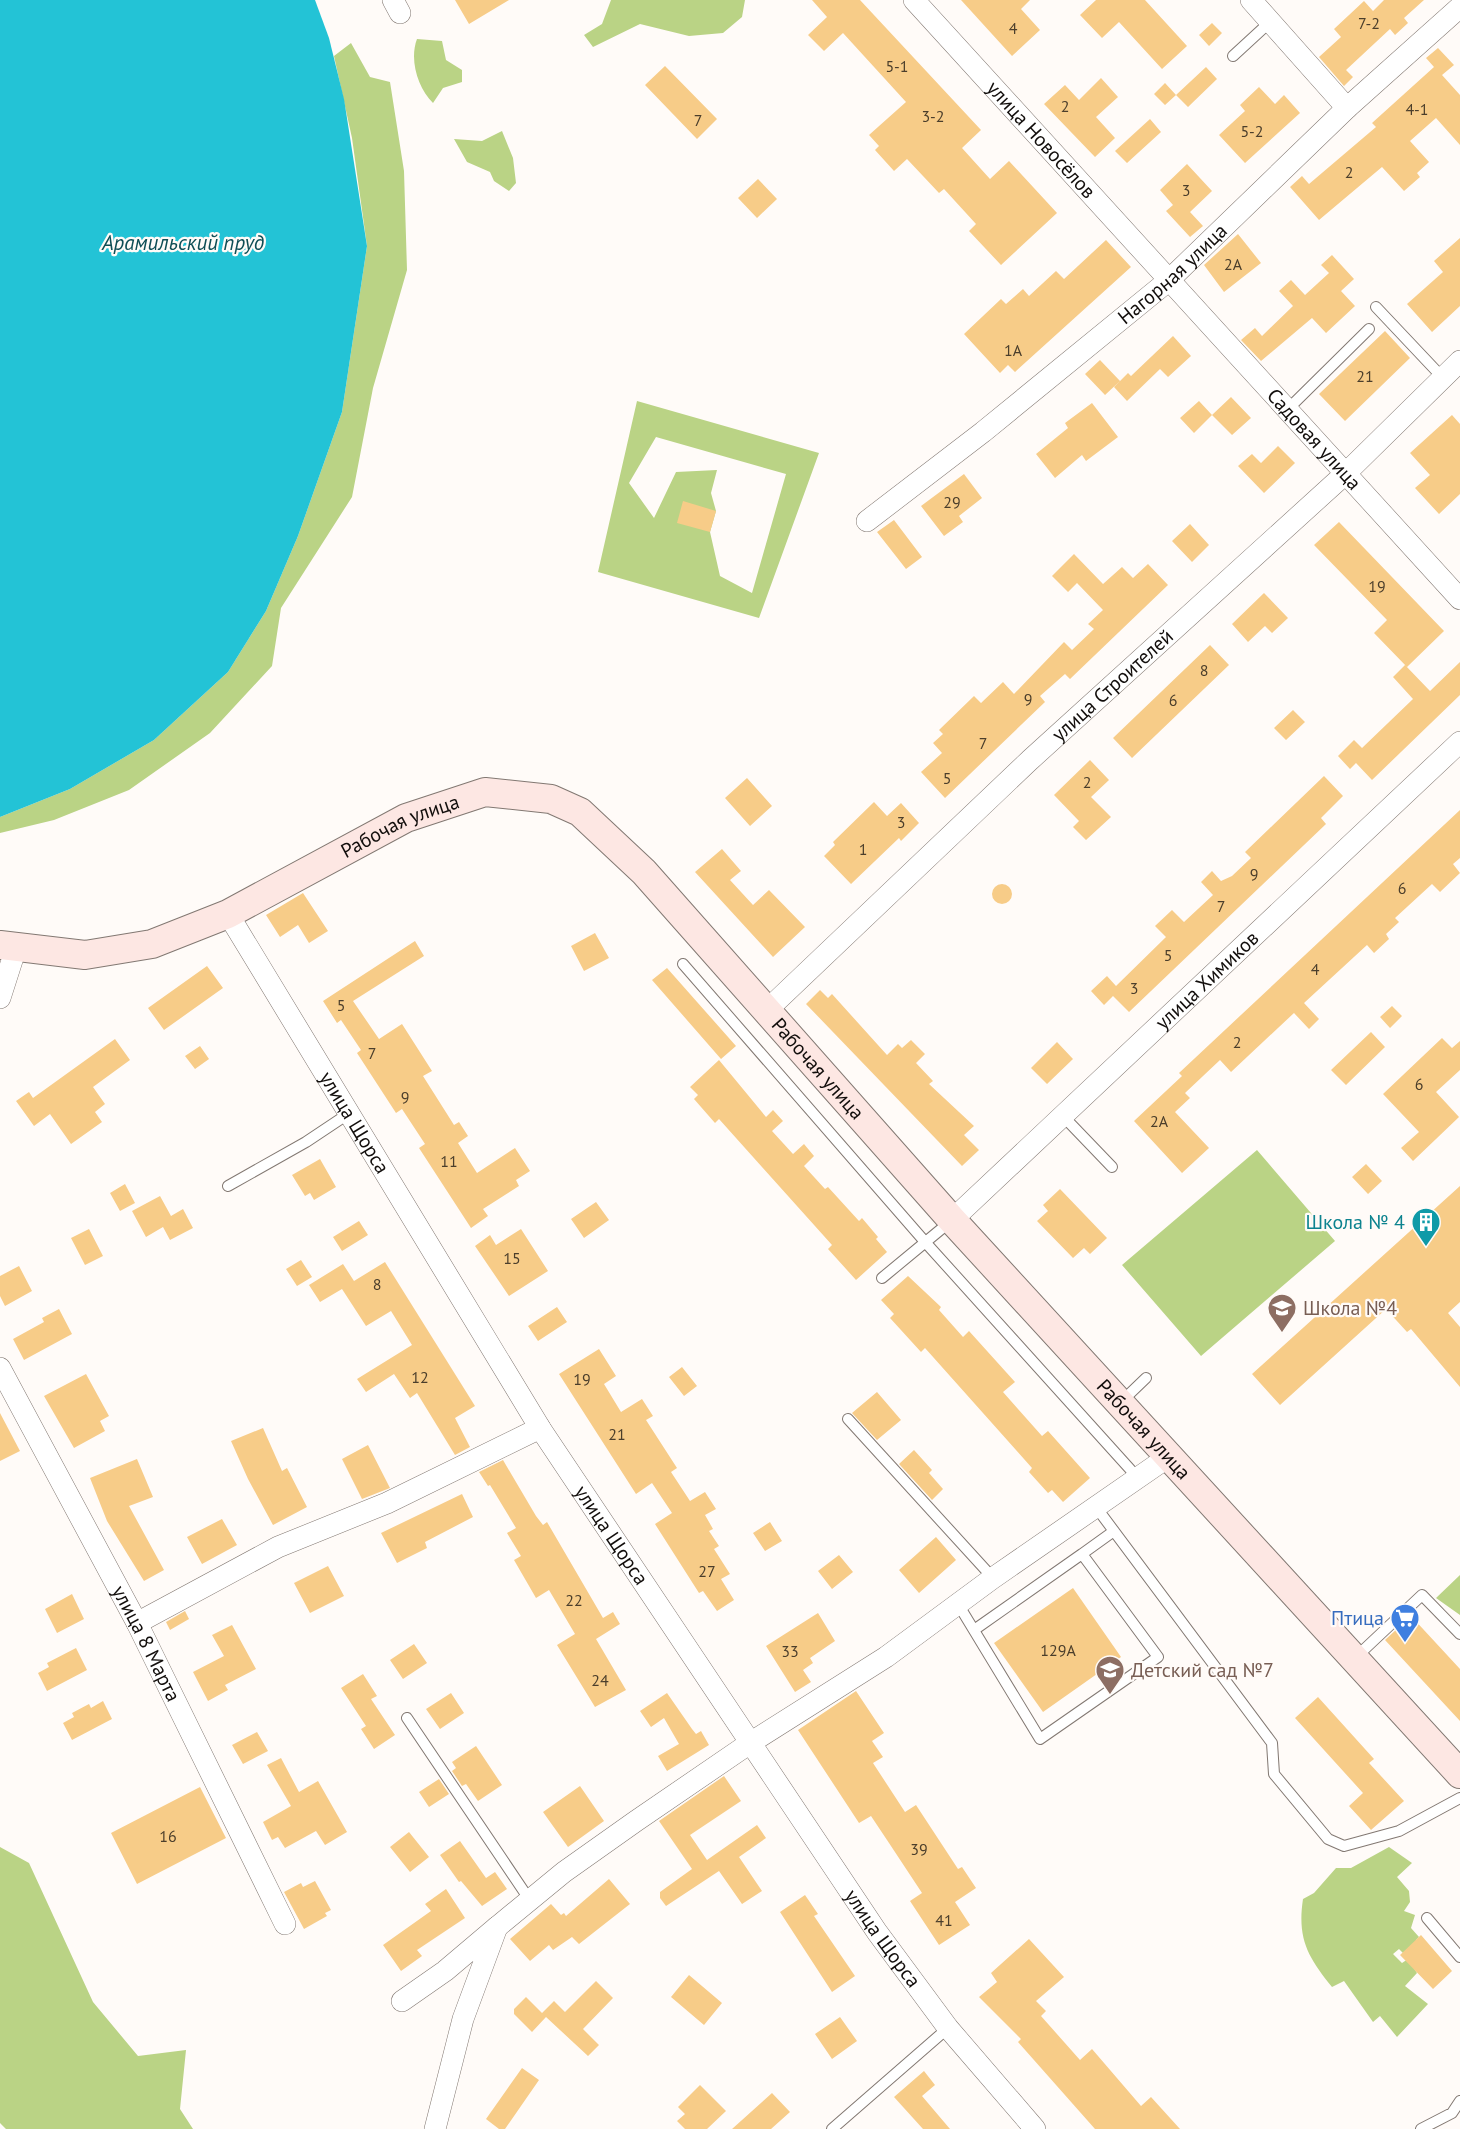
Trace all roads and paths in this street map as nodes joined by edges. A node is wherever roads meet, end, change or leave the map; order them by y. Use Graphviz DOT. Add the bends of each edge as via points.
graph roads {
  1 [pos="914,0"];
  2 [pos="1251,0"];
  3 [pos="1460,7"];
  4 [pos="1270,22"];
  5 [pos="1233,57"];
  6 [pos="1347,108"];
  7 [pos="1168,281"];
  8 [pos="1376,307"];
  9 [pos="1369,328"];
  10 [pos="1460,361"];
  11 [pos="1443,378"];
  12 [pos="1287,410"];
  13 [pos="1345,474"];
  14 [pos="867,520"];
  15 [pos="1460,599"];
  16 [pos="1460,742"];
  17 [pos="228,914"];
  18 [pos="8,946"];
  19 [pos="683,964"];
  20 [pos="0,998"];
  21 [pos="765,1012"];
  22 [pos="351,1112"];
  23 [pos="1064,1116"];
  24 [pos="1112,1167"];
  25 [pos="228,1186"];
  26 [pos="952,1220"];
  27 [pos="926,1244"];
  28 [pos="882,1278"];
  29 [pos="0,1368"];
  30 [pos="1146,1378"];
  31 [pos="1120,1403"];
  32 [pos="848,1419"];
  33 [pos="540,1428"];
  34 [pos="1168,1457"];
  35 [pos="1138,1478"];
  36 [pos="1096,1507"];
  37 [pos="1114,1531"];
  38 [pos="1082,1554"];
  39 [pos="993,1578"];
  40 [pos="958,1604"];
  41 [pos="136,1623"];
  42 [pos="974,1630"];
  43 [pos="1460,1634"];
  44 [pos="1353,1659"];
  45 [pos="407,1718"];
  46 [pos="750,1743"];
  47 [pos="1460,1774"];
  48 [pos="1460,1798"];
  49 [pos="529,1899"];
  50 [pos="1427,1918"];
  51 [pos="285,1924"];
  52 [pos="497,1927"];
  53 [pos="1460,1957"];
  54 [pos="402,2001"];
  55 [pos="948,2028"];
  56 [pos="1460,2101"];
  57 [pos="435,2129"];
  58 [pos="832,2129"];
  59 [pos="1035,2129"];
  60 [pos="1421,2129"];
  1 -- 7 [label="street, улица Новосёлов"];
  2 -- 4 [label="street"];
  3 -- 6 [label="street, Нагорная улица"];
  4 -- 5 [label="lane"];
  4 -- 6 [label="street"];
  6 -- 7 [label="street, Нагорная улица"];
  7 -- 12 [label="street, Садовая улица"];
  7 -- 14 [label="street, Нагорная улица"];
  8 -- 11 [label="lane"];
  9 -- 12 [label="lane"];
  10 -- 11 [label="street, улица Строителей"];
  11 -- 13 [label="street, улица Строителей"];
  12 -- 13 [label="street, Садовая улица"];
  13 -- 15 [label="street, Садовая улица"];
  13 -- 21 [label="street, улица Строителей" via="1030,760"];
  16 -- 23 [label="street, улица Химиков"];
  17 -- 18 [label="main road, Рабочая улица" via="152,944 85,955"];
  17 -- 21 [label="main road, Рабочая улица" via="406,818 485,792 551,799 580,812 644,872"];
  17 -- 22 [label="street, улица Щорса"];
  18 -- 20 [label="street"];
  19 -- 27 [label="lane"];
  21 -- 26 [label="main road, Рабочая улица"];
  22 -- 25 [label="lane"];
  22 -- 33 [label="street, улица Щорса"];
  23 -- 24 [label="lane"];
  23 -- 26 [label="street, улица Химиков"];
  26 -- 27 [label="lane"];
  26 -- 31 [label="main road, Рабочая улица"];
  27 -- 28 [label="lane"];
  27 -- 35 [label="lane"];
  29 -- 41 [label="street, улица 8 Марта"];
  30 -- 31 [label="lane"];
  31 -- 34 [label="main road, Рабочая улица"];
  32 -- 39 [label="lane"];
  33 -- 41 [label="street" via="387,1503 278,1546"];
  33 -- 46 [label="street, улица Щорса"];
  34 -- 35 [label="street"];
  34 -- 44 [label="main road, Рабочая улица"];
  35 -- 36 [label="street"];
  36 -- 37 [label="lane"];
  36 -- 39 [label="street"];
  37 -- 38 [label="lane"];
  37 -- 48 [label="lane" via="1272,1743 1274,1774 1328,1839 1344,1846 1374,1839 1399,1831"];
  38 -- 42 [label="lane"];
  38 -- 42 [label="lane" via="1158,1657 1040,1739"];
  39 -- 40 [label="street"];
  40 -- 42 [label="lane"];
  40 -- 46 [label="street" via="886,1657"];
  41 -- 51 [label="street, улица 8 Марта"];
  43 -- 44 [label="lane" via="1422,1595"];
  44 -- 47 [label="main road, Рабочая улица"];
  45 -- 49 [label="lane"];
  46 -- 49 [label="street"];
  46 -- 55 [label="street, улица Щорса" via="877,1932"];
  49 -- 52 [label="street"];
  50 -- 53 [label="lane"];
  52 -- 54 [label="street"];
  52 -- 57 [label="street" via="463,2019"];
  55 -- 58 [label="lane"];
  55 -- 59 [label="street, улица Щорса"];
  56 -- 60 [label="lane" via="1452,2113"];
}
